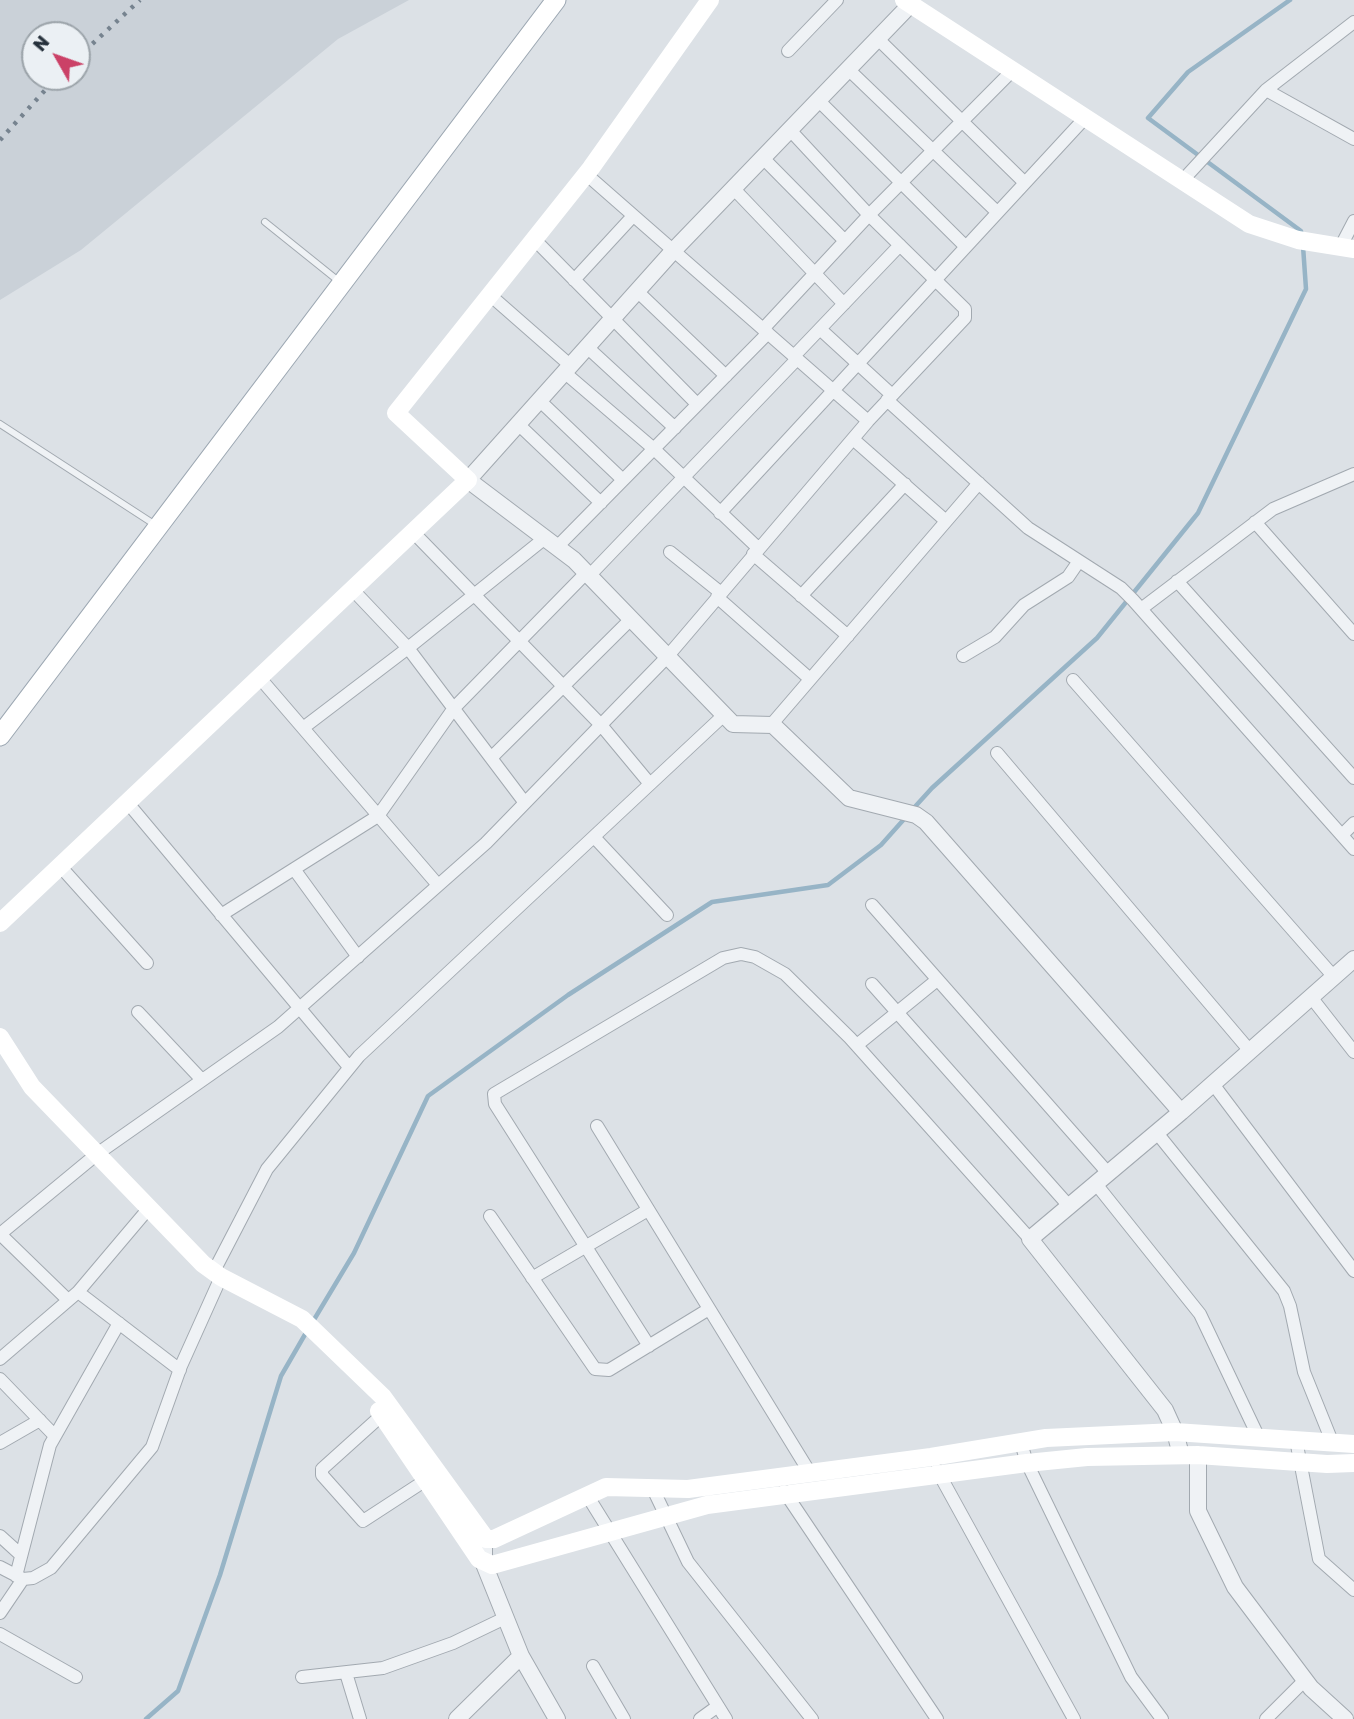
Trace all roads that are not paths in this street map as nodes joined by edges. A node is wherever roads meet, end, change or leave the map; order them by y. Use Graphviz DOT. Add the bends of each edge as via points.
graph roads {
  1 [pos="556,0"];
  2 [pos="710,0"];
  3 [pos="837,0"];
  4 [pos="907,3"];
  5 [pos="1354,22"];
  6 [pos="878,39"];
  7 [pos="788,51"];
  8 [pos="848,69"];
  9 [pos="1012,71"];
  10 [pos="1266,90"];
  11 [pos="818,100"];
  12 [pos="1085,118"];
  13 [pos="964,120"];
  14 [pos="790,130"];
  15 [pos="1354,139"];
  16 [pos="932,151"];
  17 [pos="763,158"];
  18 [pos="586,174"];
  19 [pos="1186,177"];
  20 [pos="1024,182"];
  21 [pos="901,183"];
  22 [pos="733,188"];
  23 [pos="997,212"];
  24 [pos="633,215"];
  25 [pos="869,215"];
  26 [pos="1354,221"];
  27 [pos="265,222"];
  28 [pos="534,239"];
  29 [pos="845,241"];
  30 [pos="900,245"];
  31 [pos="965,246"];
  32 [pos="1347,248"];
  33 [pos="673,251"];
  34 [pos="815,273"];
  35 [pos="935,278"];
  36 [pos="574,280"];
  37 [pos="342,284"];
  38 [pos="637,291"];
  39 [pos="490,295"];
  40 [pos="844,304"];
  41 [pos="612,318"];
  42 [pos="820,329"];
  43 [pos="765,331"];
  44 [pos="587,347"];
  45 [pos="796,358"];
  46 [pos="858,363"];
  47 [pos="568,369"];
  48 [pos="726,376"];
  49 [pos="834,390"];
  50 [pos="890,398"];
  51 [pos="539,400"];
  52 [pos="697,404"];
  53 [pos="868,421"];
  54 [pos="0,424"];
  55 [pos="517,424"];
  56 [pos="675,428"];
  57 [pos="853,439"];
  58 [pos="654,449"];
  59 [pos="1354,474"];
  60 [pos="683,478"];
  61 [pos="468,480"];
  62 [pos="623,480"];
  63 [pos="979,483"];
  64 [pos="905,484"];
  65 [pos="601,503"];
  66 [pos="720,513"];
  67 [pos="946,521"];
  68 [pos="1255,522"];
  69 [pos="159,527"];
  70 [pos="413,532"];
  71 [pos="551,543"];
  72 [pos="756,551"];
  73 [pos="670,552"];
  74 [pos="1079,561"];
  75 [pos="588,575"];
  76 [pos="1177,582"];
  77 [pos="352,589"];
  78 [pos="476,595"];
  79 [pos="719,595"];
  80 [pos="802,596"];
  81 [pos="1138,604"];
  82 [pos="631,619"];
  83 [pos="1354,634"];
  84 [pos="848,636"];
  85 [pos="520,640"];
  86 [pos="408,648"];
  87 [pos="963,656"];
  88 [pos="667,657"];
  89 [pos="260,677"];
  90 [pos="810,680"];
  91 [pos="1073,680"];
  92 [pos="564,686"];
  93 [pos="454,708"];
  94 [pos="724,715"];
  95 [pos="771,724"];
  96 [pos="601,725"];
  97 [pos="303,728"];
  98 [pos="2,730"];
  99 [pos="997,753"];
  100 [pos="491,758"];
  101 [pos="1354,778"];
  102 [pos="650,784"];
  103 [pos="127,802"];
  104 [pos="525,803"];
  105 [pos="378,816"];
  106 [pos="1354,824"];
  107 [pos="1342,835"];
  108 [pos="594,837"];
  109 [pos="1354,849"];
  110 [pos="60,866"];
  111 [pos="294,869"];
  112 [pos="438,886"];
  113 [pos="872,905"];
  114 [pos="221,915"];
  115 [pos="667,915"];
  116 [pos="0,923"];
  117 [pos="358,957"];
  118 [pos="1354,959"];
  119 [pos="147,963"];
  120 [pos="1334,977"];
  121 [pos="937,980"];
  122 [pos="872,985"];
  123 [pos="1311,997"];
  124 [pos="299,1009"];
  125 [pos="138,1012"];
  126 [pos="898,1014"];
  127 [pos="0,1037"];
  128 [pos="857,1045"];
  129 [pos="1250,1051"];
  130 [pos="1354,1052"];
  131 [pos="349,1067"];
  132 [pos="202,1080"];
  133 [pos="1213,1084"];
  134 [pos="1181,1112"];
  135 [pos="597,1126"];
  136 [pos="1157,1133"];
  137 [pos="97,1153"];
  138 [pos="1102,1178"];
  139 [pos="1069,1206"];
  140 [pos="149,1208"];
  141 [pos="648,1210"];
  142 [pos="490,1216"];
  143 [pos="0,1234"];
  144 [pos="1030,1239"];
  145 [pos="585,1245"];
  146 [pos="1354,1271"];
  147 [pos="217,1274"];
  148 [pos="532,1278"];
  149 [pos="73,1296"];
  150 [pos="709,1309"];
  151 [pos="119,1323"];
  152 [pos="649,1346"];
  153 [pos="0,1359"];
  154 [pos="180,1370"];
  155 [pos="0,1378"];
  156 [pos="362,1379"];
  157 [pos="382,1415"];
  158 [pos="40,1420"];
  159 [pos="1175,1432"];
  160 [pos="54,1435"];
  161 [pos="1258,1436"];
  162 [pos="1296,1440"];
  163 [pos="407,1441"];
  164 [pos="0,1443"];
  165 [pos="1021,1443"];
  166 [pos="1333,1444"];
  167 [pos="1354,1444"];
  168 [pos="1189,1455"];
  169 [pos="931,1457"];
  170 [pos="1300,1462"];
  171 [pos="1027,1463"];
  172 [pos="1354,1463"];
  173 [pos="810,1473"];
  174 [pos="939,1476"];
  175 [pos="780,1477"];
  176 [pos="426,1480"];
  177 [pos="653,1489"];
  178 [pos="587,1495"];
  179 [pos="785,1495"];
  180 [pos="664,1516"];
  181 [pos="608,1532"];
  182 [pos="0,1536"];
  183 [pos="484,1538"];
  184 [pos="21,1555"];
  185 [pos="484,1564"];
  186 [pos="0,1567"];
  187 [pos="20,1578"];
  188 [pos="1352,1586"];
  189 [pos="0,1613"];
  190 [pos="505,1618"];
  191 [pos="0,1634"];
  192 [pos="521,1656"];
  193 [pos="593,1665"];
  194 [pos="346,1673"];
  195 [pos="76,1677"];
  196 [pos="302,1677"];
  197 [pos="1306,1680"];
  198 [pos="718,1706"];
  199 [pos="360,1719"];
  200 [pos="457,1719"];
  201 [pos="557,1719"];
  202 [pos="624,1719"];
  203 [pos="700,1719"];
  204 [pos="726,1719"];
  205 [pos="812,1719"];
  206 [pos="937,1719"];
  207 [pos="1074,1719"];
  208 [pos="1162,1719"];
  209 [pos="1266,1719"];
  210 [pos="1345,1719"];
  1 -- 37 [label="main road"];
  2 -- 18 [label="main road"];
  3 -- 7 [label="street"];
  4 -- 6 [label="street"];
  4 -- 9 [label="main road"];
  5 -- 10 [label="street"];
  6 -- 8 [label="street"];
  6 -- 13 [label="street"];
  8 -- 11 [label="street"];
  8 -- 16 [label="street"];
  9 -- 12 [label="main road"];
  9 -- 13 [label="street"];
  10 -- 15 [label="street"];
  10 -- 19 [label="street"];
  11 -- 14 [label="street"];
  11 -- 21 [label="street"];
  12 -- 19 [label="main road"];
  12 -- 20 [label="street"];
  13 -- 16 [label="street"];
  13 -- 20 [label="street"];
  14 -- 17 [label="street"];
  14 -- 25 [label="street"];
  16 -- 21 [label="street"];
  16 -- 23 [label="street"];
  17 -- 22 [label="street"];
  17 -- 29 [label="street"];
  18 -- 24 [label="street"];
  18 -- 28 [label="main road"];
  19 -- 32 [label="main road" via="1249,224 1298,240"];
  20 -- 23 [label="street"];
  21 -- 25 [label="street"];
  21 -- 31 [label="street"];
  22 -- 33 [label="street"];
  22 -- 34 [label="street"];
  23 -- 31 [label="street"];
  24 -- 33 [label="street"];
  24 -- 36 [label="street"];
  25 -- 29 [label="street"];
  25 -- 30 [label="street"];
  26 -- 32 [label="street"];
  27 -- 37 [label="lane"];
  28 -- 36 [label="street"];
  28 -- 39 [label="main road"];
  29 -- 34 [label="street"];
  30 -- 35 [label="street"];
  30 -- 40 [label="street"];
  31 -- 35 [label="street"];
  33 -- 38 [label="street"];
  33 -- 43 [label="street"];
  34 -- 40 [label="street"];
  34 -- 43 [label="street"];
  35 -- 46 [label="street"];
  35 -- 50 [label="street" via="966,314"];
  36 -- 41 [label="street"];
  37 -- 69 [label="main road"];
  38 -- 41 [label="street"];
  38 -- 48 [label="street"];
  39 -- 47 [label="street"];
  39 -- 61 [label="main road" via="396,413"];
  40 -- 42 [label="street"];
  41 -- 44 [label="street"];
  41 -- 52 [label="street"];
  42 -- 45 [label="street"];
  42 -- 46 [label="street"];
  43 -- 45 [label="street"];
  43 -- 48 [label="street"];
  44 -- 47 [label="street"];
  44 -- 56 [label="street"];
  45 -- 49 [label="street"];
  45 -- 60 [label="street"];
  46 -- 49 [label="street"];
  46 -- 50 [label="street"];
  47 -- 51 [label="street"];
  47 -- 58 [label="street"];
  48 -- 52 [label="street"];
  49 -- 53 [label="street"];
  49 -- 66 [label="street"];
  50 -- 53 [label="street"];
  50 -- 63 [label="street"];
  51 -- 55 [label="street"];
  51 -- 62 [label="street"];
  52 -- 56 [label="street"];
  53 -- 57 [label="street"];
  54 -- 69 [label="lane"];
  55 -- 61 [label="street"];
  55 -- 65 [label="street"];
  56 -- 58 [label="street"];
  57 -- 64 [label="street"];
  57 -- 72 [label="street"];
  58 -- 60 [label="street"];
  58 -- 62 [label="street"];
  59 -- 68 [label="street" via="1282,503"];
  60 -- 66 [label="street"];
  60 -- 75 [label="street"];
  61 -- 70 [label="main road"];
  61 -- 71 [label="street"];
  62 -- 65 [label="street"];
  63 -- 67 [label="street"];
  63 -- 74 [label="street" via="1028,528"];
  64 -- 67 [label="street"];
  64 -- 80 [label="street"];
  65 -- 71 [label="street"];
  66 -- 72 [label="street"];
  67 -- 84 [label="street"];
  68 -- 76 [label="street"];
  68 -- 83 [label="street"];
  69 -- 98 [label="main road"];
  70 -- 77 [label="main road"];
  70 -- 78 [label="street"];
  71 -- 75 [label="street"];
  71 -- 78 [label="street"];
  72 -- 79 [label="street"];
  72 -- 80 [label="street"];
  73 -- 79 [label="street"];
  74 -- 81 [label="street"];
  74 -- 87 [label="street" via="1068,577 1024,605 995,637"];
  75 -- 82 [label="street"];
  75 -- 85 [label="street"];
  76 -- 81 [label="street"];
  76 -- 101 [label="street"];
  77 -- 86 [label="street"];
  77 -- 89 [label="main road"];
  78 -- 85 [label="street"];
  78 -- 86 [label="street"];
  79 -- 88 [label="street"];
  79 -- 90 [label="street"];
  80 -- 84 [label="street"];
  81 -- 107 [label="street"];
  82 -- 88 [label="street"];
  82 -- 92 [label="street"];
  84 -- 90 [label="street"];
  85 -- 92 [label="street"];
  85 -- 93 [label="street"];
  86 -- 93 [label="street"];
  86 -- 97 [label="street"];
  88 -- 94 [label="street"];
  88 -- 96 [label="street"];
  89 -- 97 [label="street"];
  89 -- 103 [label="main road"];
  90 -- 95 [label="street"];
  91 -- 120 [label="street"];
  92 -- 96 [label="street"];
  92 -- 100 [label="street"];
  93 -- 100 [label="street"];
  93 -- 105 [label="street"];
  94 -- 95 [label="street" via="733,724"];
  94 -- 102 [label="street"];
  95 -- 134 [label="street" via="849,797 916,815 926,822"];
  96 -- 102 [label="street"];
  96 -- 104 [label="street"];
  97 -- 105 [label="street"];
  99 -- 129 [label="street"];
  100 -- 104 [label="street"];
  102 -- 108 [label="street"];
  103 -- 110 [label="main road"];
  103 -- 114 [label="street"];
  104 -- 112 [label="street"];
  105 -- 111 [label="street"];
  105 -- 112 [label="street"];
  106 -- 107 [label="street"];
  107 -- 109 [label="street"];
  108 -- 115 [label="street"];
  108 -- 131 [label="street"];
  110 -- 116 [label="main road"];
  110 -- 119 [label="street"];
  111 -- 114 [label="street"];
  111 -- 117 [label="street"];
  112 -- 117 [label="street"];
  113 -- 121 [label="street"];
  114 -- 124 [label="street"];
  117 -- 124 [label="street"];
  118 -- 120 [label="street"];
  120 -- 123 [label="street"];
  121 -- 126 [label="street"];
  121 -- 138 [label="street"];
  122 -- 126 [label="street"];
  123 -- 129 [label="street"];
  123 -- 130 [label="street"];
  124 -- 131 [label="street"];
  124 -- 132 [label="street"];
  125 -- 132 [label="street"];
  126 -- 128 [label="street"];
  126 -- 139 [label="street"];
  127 -- 137 [label="main road" via="32,1087"];
  128 -- 144 [label="street"];
  128 -- 145 [label="street" via="785,974 741,954 723,958 498,1089 495,1104"];
  129 -- 133 [label="street"];
  131 -- 147 [label="street" via="267,1169"];
  132 -- 137 [label="street"];
  133 -- 134 [label="street"];
  133 -- 146 [label="street"];
  134 -- 136 [label="street"];
  135 -- 141 [label="street"];
  136 -- 138 [label="street"];
  136 -- 166 [label="street" via="1284,1291 1304,1372"];
  137 -- 140 [label="main road"];
  137 -- 143 [label="street"];
  138 -- 139 [label="street"];
  138 -- 161 [label="street" via="1200,1314"];
  139 -- 144 [label="street"];
  140 -- 147 [label="main road"];
  140 -- 149 [label="street"];
  141 -- 145 [label="street"];
  141 -- 150 [label="street"];
  142 -- 148 [label="street"];
  143 -- 149 [label="street"];
  144 -- 159 [label="street" via="1165,1410"];
  145 -- 148 [label="street"];
  145 -- 152 [label="street"];
  147 -- 154 [label="street"];
  147 -- 156 [label="main road" via="302,1319"];
  148 -- 152 [label="street" via="595,1369 609,1370"];
  149 -- 151 [label="street"];
  149 -- 153 [label="street"];
  150 -- 152 [label="street"];
  150 -- 173 [label="street"];
  151 -- 154 [label="street"];
  151 -- 160 [label="street"];
  154 -- 187 [label="street" via="152,1447 51,1568 33,1578"];
  155 -- 158 [label="street"];
  156 -- 157 [label="main road"];
  156 -- 163 [label="main road" via="383,1397"];
  157 -- 163 [label="main road"];
  157 -- 176 [label="street" via="322,1469 321,1475 363,1521"];
  158 -- 160 [label="street"];
  158 -- 164 [label="street"];
  159 -- 161 [label="main road"];
  159 -- 165 [label="main road"];
  159 -- 168 [label="street"];
  160 -- 184 [label="street"];
  161 -- 162 [label="main road"];
  162 -- 166 [label="main road"];
  162 -- 170 [label="street"];
  163 -- 176 [label="main road"];
  163 -- 183 [label="main road"];
  165 -- 169 [label="main road"];
  165 -- 171 [label="street"];
  166 -- 167 [label="main road"];
  168 -- 170 [label="main road"];
  168 -- 171 [label="main road"];
  168 -- 197 [label="street" via="1198,1511 1235,1587"];
  169 -- 173 [label="main road"];
  169 -- 174 [label="street"];
  170 -- 172 [label="main road"];
  170 -- 188 [label="street" via="1319,1559"];
  171 -- 174 [label="main road"];
  171 -- 208 [label="street" via="1131,1677"];
  173 -- 175 [label="main road"];
  174 -- 179 [label="main road"];
  174 -- 207 [label="street"];
  175 -- 177 [label="main road"];
  175 -- 179 [label="street"];
  176 -- 185 [label="main road"];
  177 -- 178 [label="main road" via="606,1487"];
  177 -- 180 [label="street"];
  178 -- 181 [label="street"];
  178 -- 183 [label="main road" via="494,1539"];
  179 -- 180 [label="main road"];
  179 -- 206 [label="street"];
  180 -- 181 [label="main road"];
  180 -- 205 [label="street" via="688,1562"];
  181 -- 185 [label="main road"];
  181 -- 198 [label="street"];
  182 -- 184 [label="street"];
  183 -- 185 [label="street"];
  184 -- 187 [label="street"];
  185 -- 190 [label="street"];
  186 -- 187 [label="street"];
  187 -- 189 [label="street"];
  190 -- 192 [label="street"];
  190 -- 194 [label="street" via="397,1664"];
  191 -- 195 [label="street"];
  192 -- 200 [label="street"];
  192 -- 201 [label="street"];
  193 -- 202 [label="street"];
  194 -- 196 [label="street"];
  194 -- 199 [label="street"];
  197 -- 209 [label="street"];
  197 -- 210 [label="street"];
  198 -- 203 [label="street"];
  198 -- 204 [label="street"];
}
